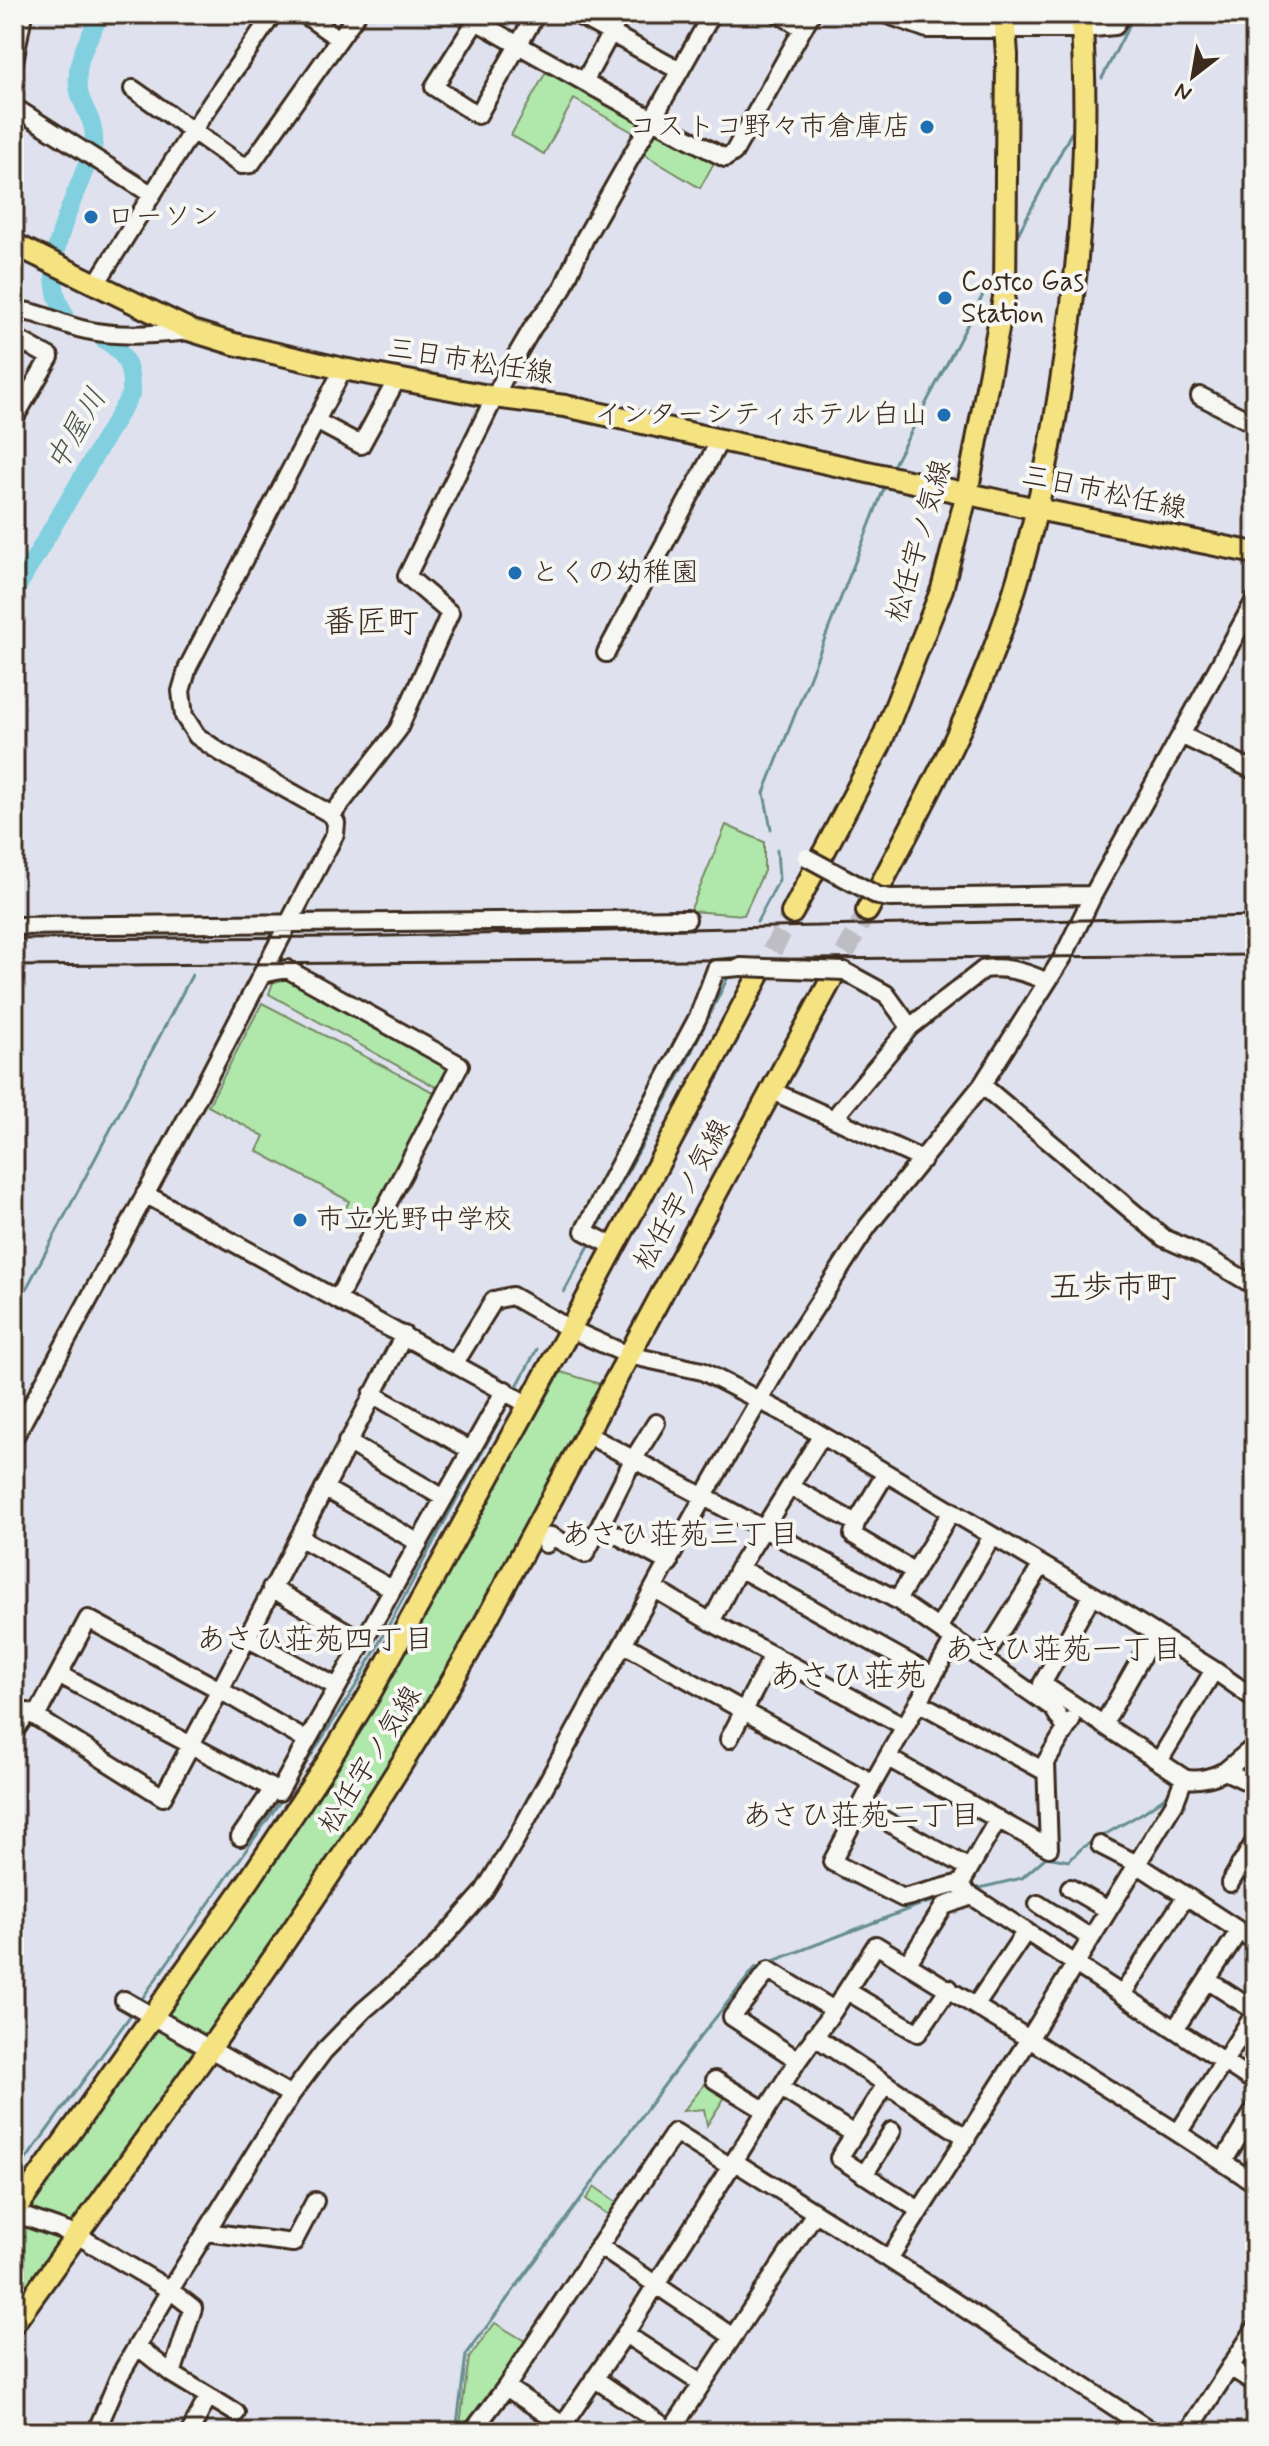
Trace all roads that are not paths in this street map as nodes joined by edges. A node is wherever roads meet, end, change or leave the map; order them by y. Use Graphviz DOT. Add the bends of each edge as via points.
graph roads {
  1 [pos="23,14"];
  2 [pos="273,14"];
  3 [pos="304,14"];
  4 [pos="357,14"];
  5 [pos="536,14"];
  6 [pos="576,14"];
  7 [pos="621,14"];
  8 [pos="712,14"];
  9 [pos="779,14"];
  10 [pos="885,14"];
  11 [pos="1122,14"];
  12 [pos="918,19"];
  13 [pos="807,21"];
  14 [pos="1004,21"];
  15 [pos="1082,21"];
  16 [pos="611,33"];
  17 [pos="339,39"];
  18 [pos="518,45"];
  19 [pos="14,62"];
  20 [pos="680,71"];
  21 [pos="584,82"];
  22 [pos="133,89"];
  23 [pos="14,107"];
  24 [pos="653,121"];
  25 [pos="192,131"];
  26 [pos="151,194"];
  27 [pos="14,244"];
  28 [pos="96,284"];
  29 [pos="14,310"];
  30 [pos="192,331"];
  31 [pos="14,337"];
  32 [pos="343,369"];
  33 [pos="397,379"];
  34 [pos="1200,396"];
  35 [pos="494,397"];
  36 [pos="14,419"];
  37 [pos="316,421"];
  38 [pos="1255,424"];
  39 [pos="720,440"];
  40 [pos="967,493"];
  41 [pos="1037,509"];
  42 [pos="1255,553"];
  43 [pos="1255,600"];
  44 [pos="606,653"];
  45 [pos="1181,735"];
  46 [pos="1255,771"];
  47 [pos="332,815"];
  48 [pos="806,857"];
  49 [pos="1093,895"];
  50 [pos="867,911"];
  51 [pos="792,913"];
  52 [pos="687,919"];
  53 [pos="288,923"];
  54 [pos="14,926"];
  55 [pos="749,972"];
  56 [pos="262,974"];
  57 [pos="838,975"];
  58 [pos="1047,982"];
  59 [pos="910,1027"];
  60 [pos="982,1085"];
  61 [pos="772,1091"];
  62 [pos="841,1122"];
  63 [pos="923,1160"];
  64 [pos="145,1194"];
  65 [pos="615,1247"];
  66 [pos="1255,1286"];
  67 [pos="338,1298"];
  68 [pos="570,1329"];
  69 [pos="404,1335"];
  70 [pos="628,1355"];
  71 [pos="455,1363"];
  72 [pos="505,1390"];
  73 [pos="372,1394"];
  74 [pos="759,1399"];
  75 [pos="529,1405"];
  76 [pos="656,1423"];
  77 [pos="586,1434"];
  78 [pos="822,1435"];
  79 [pos="14,1438"];
  80 [pos="347,1442"];
  81 [pos="470,1450"];
  82 [pos="633,1460"];
  83 [pos="886,1473"];
  84 [pos="791,1487"];
  85 [pos="324,1488"];
  86 [pos="444,1498"];
  87 [pos="703,1498"];
  88 [pos="952,1511"];
  89 [pos="856,1523"];
  90 [pos="600,1526"];
  91 [pos="765,1529"];
  92 [pos="992,1536"];
  93 [pos="299,1537"];
  94 [pos="419,1543"];
  95 [pos="546,1544"];
  96 [pos="669,1563"];
  97 [pos="1042,1565"];
  98 [pos="739,1568"];
  99 [pos="915,1572"];
  100 [pos="271,1588"];
  101 [pos="392,1589"];
  102 [pos="655,1589"];
  103 [pos="1092,1595"];
  104 [pos="897,1600"];
  105 [pos="711,1622"];
  106 [pos="939,1627"];
  107 [pos="1155,1633"];
  108 [pos="247,1638"];
  109 [pos="954,1639"];
  110 [pos="363,1641"];
  111 [pos="624,1644"];
  112 [pos="773,1655"];
  113 [pos="983,1659"];
  114 [pos="1214,1670"];
  115 [pos="60,1675"];
  116 [pos="933,1676"];
  117 [pos="337,1687"];
  118 [pos="220,1690"];
  119 [pos="1255,1699"];
  120 [pos="918,1702"];
  121 [pos="1077,1710"];
  122 [pos="744,1711"];
  123 [pos="36,1717"];
  124 [pos="1103,1725"];
  125 [pos="904,1726"];
  126 [pos="1066,1729"];
  127 [pos="14,1732"];
  128 [pos="729,1739"];
  129 [pos="307,1741"];
  130 [pos="191,1745"];
  131 [pos="1255,1746"];
  132 [pos="888,1758"];
  133 [pos="1159,1761"];
  134 [pos="1046,1772"];
  135 [pos="1227,1772"];
  136 [pos="873,1783"];
  137 [pos="1250,1783"];
  138 [pos="1181,1786"];
  139 [pos="273,1789"];
  140 [pos="861,1807"];
  141 [pos="998,1819"];
  142 [pos="240,1837"];
  143 [pos="1255,1841"];
  144 [pos="1100,1845"];
  145 [pos="1137,1864"];
  146 [pos="1240,1865"];
  147 [pos="1255,1875"];
  148 [pos="1230,1883"];
  149 [pos="966,1886"];
  150 [pos="1070,1888"];
  151 [pos="1186,1896"];
  152 [pos="1038,1904"];
  153 [pos="1108,1910"];
  154 [pos="1026,1931"];
  155 [pos="1239,1931"];
  156 [pos="1091,1938"];
  157 [pos="1255,1941"];
  158 [pos="908,1963"];
  159 [pos="1075,1964"];
  160 [pos="1207,1980"];
  161 [pos="949,1988"];
  162 [pos="847,1991"];
  163 [pos="1122,1995"];
  164 [pos="976,2005"];
  165 [pos="137,2007"];
  166 [pos="834,2010"];
  167 [pos="1255,2012"];
  168 [pos="1175,2029"];
  169 [pos="814,2036"];
  170 [pos="1029,2039"];
  171 [pos="209,2048"];
  172 [pos="798,2060"];
  173 [pos="1224,2061"];
  174 [pos="715,2080"];
  175 [pos="1255,2082"];
  176 [pos="886,2084"];
  177 [pos="781,2088"];
  178 [pos="291,2095"];
  179 [pos="1255,2109"];
  180 [pos="766,2111"];
  181 [pos="892,2131"];
  182 [pos="1178,2133"];
  183 [pos="854,2134"];
  184 [pos="967,2138"];
  185 [pos="1223,2162"];
  186 [pos="733,2165"];
  187 [pos="864,2175"];
  188 [pos="1255,2183"];
  189 [pos="315,2201"];
  190 [pos="919,2210"];
  191 [pos="14,2212"];
  192 [pos="815,2213"];
  193 [pos="206,2232"];
  194 [pos="77,2235"];
  195 [pos="599,2246"];
  196 [pos="889,2259"];
  197 [pos="656,2283"];
  198 [pos="170,2290"];
  199 [pos="14,2323"];
  200 [pos="1255,2329"];
  201 [pos="625,2334"];
  202 [pos="733,2337"];
  203 [pos="137,2346"];
  204 [pos="1230,2367"];
  205 [pos="172,2374"];
  206 [pos="594,2378"];
  207 [pos="1255,2383"];
  208 [pos="702,2384"];
  209 [pos="506,2387"];
  210 [pos="208,2397"];
  211 [pos="236,2413"];
  212 [pos="565,2430"];
  213 [pos="96,2432"];
  214 [pos="190,2432"];
  215 [pos="472,2432"];
  216 [pos="670,2432"];
  217 [pos="1153,2432"];
  218 [pos="1188,2432"];
  1 -- 19 [label="street"];
  2 -- 25 [label="street"];
  3 -- 17 [label="street"];
  4 -- 17 [label="street"];
  5 -- 18 [label="street"];
  6 -- 16 [label="street"];
  7 -- 16 [label="street"];
  8 -- 20 [label="street"];
  9 -- 13 [label="street"];
  10 -- 12 [label="street"];
  11 -- 15 [label="street" via="1115,26"];
  12 -- 14 [label="street" via="927,29"];
  13 -- 24 [label="street" via="734,152 725,158"];
  14 -- 15 [label="street"];
  14 -- 40 [label="main road, 松任宇ノ気線" via="1005,292"];
  15 -- 41 [label="main road" via="1083,155 1074,298"];
  16 -- 20 [label="street"];
  16 -- 21 [label="street"];
  17 -- 25 [label="street" via="251,164 241,165"];
  18 -- 18 [label="street" via="476,21 434,87 478,115"];
  18 -- 21 [label="street"];
  20 -- 24 [label="street"];
  21 -- 24 [label="street"];
  22 -- 25 [label="street"];
  23 -- 26 [label="street"];
  24 -- 35 [label="street" via="585,238 562,290 533,327"];
  25 -- 26 [label="street"];
  26 -- 28 [label="street"];
  27 -- 28 [label="main road, 三日市松任線"];
  28 -- 30 [label="main road, 三日市松任線"];
  29 -- 30 [label="street" via="84,330 133,336"];
  30 -- 32 [label="main road, 三日市松任線"];
  31 -- 36 [label="street" via="50,357"];
  32 -- 33 [label="main road, 三日市松任線"];
  32 -- 37 [label="street"];
  33 -- 35 [label="main road, 三日市松任線"];
  33 -- 37 [label="street" via="361,445"];
  34 -- 38 [label="street"];
  35 -- 39 [label="main road, 三日市松任線" via="565,406"];
  35 -- 47 [label="street" via="407,576 450,613 398,730"];
  37 -- 47 [label="street" via="188,667 181,691 184,716 197,736"];
  39 -- 40 [label="main road, 三日市松任線"];
  39 -- 44 [label="street"];
  40 -- 41 [label="main road, 三日市松任線"];
  40 -- 51 [label="main road, 松任宇ノ気線" via="942,589 880,745"];
  41 -- 42 [label="main road, 三日市松任線"];
  41 -- 50 [label="main road" via="1006,617 947,758"];
  43 -- 45 [label="street"];
  45 -- 46 [label="street"];
  45 -- 49 [label="street"];
  47 -- 53 [label="street" via="335,834"];
  48 -- 49 [label="street, bridge" via="890,898"];
  49 -- 58 [label="street"];
  52 -- 53 [label="street"];
  53 -- 54 [label="street"];
  53 -- 56 [label="street"];
  55 -- 57 [label="street, bridge"];
  55 -- 65 [label="main road, 松任宇ノ気線"];
  55 -- 65 [label="street" via="716,969 698,1017 584,1231"];
  56 -- 64 [label="street"];
  56 -- 67 [label="street" via="287,969 460,1065"];
  57 -- 59 [label="street" via="886,994"];
  57 -- 61 [label="main road, 松任宇ノ気線"];
  58 -- 59 [label="street" via="1030,973 984,969"];
  58 -- 60 [label="street"];
  59 -- 62 [label="street" via="839,1112"];
  60 -- 63 [label="street"];
  60 -- 66 [label="street" via="1164,1238"];
  61 -- 62 [label="street"];
  61 -- 70 [label="main road, 松任宇ノ気線"];
  62 -- 63 [label="street"];
  63 -- 74 [label="street" via="868,1226"];
  64 -- 67 [label="street"];
  64 -- 79 [label="street"];
  65 -- 68 [label="main road, 松任宇ノ気線"];
  67 -- 69 [label="street"];
  68 -- 70 [label="street"];
  68 -- 71 [label="street" via="512,1296 494,1300"];
  68 -- 75 [label="main road, 松任宇ノ気線"];
  69 -- 71 [label="street"];
  69 -- 73 [label="street"];
  70 -- 74 [label="street" via="702,1371"];
  70 -- 77 [label="main road, 松任宇ノ気線"];
  71 -- 72 [label="street"];
  72 -- 75 [label="street"];
  72 -- 81 [label="street"];
  73 -- 80 [label="street"];
  73 -- 81 [label="street"];
  74 -- 78 [label="street"];
  74 -- 87 [label="street"];
  75 -- 165 [label="main road, 松任宇ノ気線" via="337,1747 250,1879"];
  76 -- 82 [label="street"];
  77 -- 82 [label="street"];
  77 -- 171 [label="main road, 松任宇ノ気線" via="427,1726"];
  78 -- 83 [label="street"];
  78 -- 84 [label="street"];
  80 -- 85 [label="street"];
  80 -- 86 [label="street"];
  81 -- 86 [label="street"];
  82 -- 87 [label="street"];
  82 -- 90 [label="street"];
  83 -- 88 [label="street"];
  83 -- 89 [label="street"];
  84 -- 89 [label="street"];
  84 -- 91 [label="street"];
  85 -- 93 [label="street"];
  85 -- 94 [label="street"];
  86 -- 94 [label="street"];
  87 -- 91 [label="street"];
  87 -- 96 [label="street"];
  88 -- 92 [label="street"];
  88 -- 99 [label="street"];
  89 -- 99 [label="street" via="853,1535"];
  90 -- 95 [label="street" via="585,1554 551,1536"];
  90 -- 96 [label="street"];
  91 -- 98 [label="street"];
  91 -- 104 [label="street"];
  92 -- 97 [label="street"];
  92 -- 106 [label="street"];
  93 -- 100 [label="street"];
  93 -- 101 [label="street"];
  94 -- 101 [label="street"];
  96 -- 102 [label="street"];
  97 -- 103 [label="street"];
  97 -- 113 [label="street"];
  98 -- 105 [label="street"];
  98 -- 116 [label="street"];
  99 -- 104 [label="street"];
  100 -- 108 [label="street"];
  100 -- 110 [label="street"];
  101 -- 110 [label="street"];
  102 -- 105 [label="street"];
  102 -- 111 [label="street"];
  103 -- 107 [label="street"];
  103 -- 121 [label="street" via="1042,1684"];
  104 -- 106 [label="street"];
  105 -- 112 [label="street"];
  106 -- 109 [label="street"];
  107 -- 114 [label="street"];
  107 -- 124 [label="street"];
  108 -- 117 [label="street"];
  108 -- 118 [label="street"];
  109 -- 113 [label="street"];
  109 -- 116 [label="street"];
  110 -- 117 [label="street"];
  111 -- 122 [label="street"];
  111 -- 178 [label="street" via="483,1893 428,1955 324,2051"];
  112 -- 122 [label="street"];
  112 -- 125 [label="street"];
  113 -- 126 [label="street" via="1053,1708"];
  114 -- 119 [label="street"];
  114 -- 133 [label="street"];
  115 -- 118 [label="street" via="88,1619"];
  115 -- 123 [label="street"];
  115 -- 130 [label="street"];
  116 -- 120 [label="street"];
  117 -- 129 [label="street"];
  118 -- 129 [label="street"];
  118 -- 130 [label="street"];
  120 -- 125 [label="street"];
  120 -- 134 [label="street"];
  121 -- 124 [label="street"];
  121 -- 126 [label="street"];
  122 -- 128 [label="street"];
  122 -- 136 [label="street"];
  123 -- 127 [label="street" via="28,1712"];
  123 -- 130 [label="street" via="163,1797"];
  124 -- 133 [label="street"];
  125 -- 132 [label="street"];
  126 -- 134 [label="street" via="1046,1762"];
  129 -- 139 [label="street" via="279,1792"];
  130 -- 139 [label="street"];
  131 -- 135 [label="street"];
  132 -- 136 [label="street"];
  132 -- 141 [label="street"];
  133 -- 138 [label="street"];
  134 -- 141 [label="street" via="1049,1848"];
  135 -- 137 [label="street"];
  135 -- 138 [label="street"];
  136 -- 140 [label="street"];
  138 -- 145 [label="street"];
  139 -- 142 [label="street"];
  140 -- 149 [label="street"];
  140 -- 149 [label="street" via="832,1862 903,1898"];
  141 -- 149 [label="street"];
  143 -- 146 [label="street"];
  144 -- 145 [label="street"];
  145 -- 151 [label="street"];
  145 -- 153 [label="street"];
  146 -- 147 [label="street"];
  146 -- 148 [label="street"];
  149 -- 154 [label="street" via="972,1896"];
  149 -- 158 [label="street" via="944,1906"];
  150 -- 153 [label="street"];
  151 -- 155 [label="street"];
  151 -- 163 [label="street"];
  152 -- 156 [label="street"];
  153 -- 156 [label="street"];
  154 -- 159 [label="street"];
  154 -- 164 [label="street"];
  155 -- 157 [label="street"];
  155 -- 160 [label="street"];
  156 -- 159 [label="street"];
  158 -- 161 [label="street"];
  158 -- 162 [label="street" via="876,1945"];
  159 -- 163 [label="street"];
  159 -- 170 [label="street"];
  160 -- 167 [label="street"];
  160 -- 168 [label="street"];
  161 -- 162 [label="street" via="918,2033"];
  161 -- 164 [label="street"];
  162 -- 166 [label="street"];
  163 -- 168 [label="street"];
  164 -- 170 [label="street"];
  165 -- 171 [label="street"];
  165 -- 191 [label="main road, 松任宇ノ気線"];
  166 -- 169 [label="street"];
  166 -- 172 [label="street" via="769,1970 732,2017"];
  167 -- 173 [label="street"];
  168 -- 173 [label="street"];
  169 -- 172 [label="street"];
  169 -- 176 [label="street"];
  170 -- 182 [label="street"];
  170 -- 184 [label="street"];
  171 -- 178 [label="street"];
  171 -- 194 [label="main road, 松任宇ノ気線"];
  172 -- 177 [label="street"];
  173 -- 175 [label="street"];
  173 -- 182 [label="street"];
  174 -- 180 [label="street"];
  176 -- 183 [label="street"];
  176 -- 184 [label="street"];
  177 -- 180 [label="street"];
  177 -- 183 [label="street"];
  178 -- 193 [label="street"];
  179 -- 185 [label="street"];
  180 -- 186 [label="street"];
  181 -- 187 [label="street"];
  182 -- 185 [label="street"];
  183 -- 187 [label="street" via="839,2158"];
  184 -- 190 [label="street"];
  185 -- 188 [label="street"];
  186 -- 192 [label="street"];
  186 -- 195 [label="street" via="675,2132"];
  186 -- 197 [label="street"];
  187 -- 190 [label="street"];
  189 -- 193 [label="street" via="293,2243"];
  190 -- 196 [label="street"];
  191 -- 194 [label="street"];
  192 -- 196 [label="street"];
  192 -- 202 [label="street"];
  193 -- 198 [label="street"];
  194 -- 198 [label="street"];
  194 -- 199 [label="main road, 松任宇ノ気線"];
  195 -- 197 [label="street"];
  195 -- 209 [label="street"];
  196 -- 217 [label="street"];
  197 -- 201 [label="street"];
  197 -- 202 [label="street"];
  198 -- 203 [label="street"];
  198 -- 205 [label="street" via="193,2308"];
  200 -- 204 [label="street"];
  201 -- 206 [label="street"];
  201 -- 208 [label="street"];
  202 -- 208 [label="street"];
  203 -- 205 [label="street"];
  203 -- 213 [label="street"];
  204 -- 207 [label="street"];
  204 -- 218 [label="street"];
  205 -- 210 [label="street"];
  206 -- 212 [label="street"];
  206 -- 216 [label="street"];
  208 -- 216 [label="street"];
  209 -- 212 [label="street"];
  209 -- 215 [label="street"];
  210 -- 211 [label="street"];
  210 -- 214 [label="street"];
}
